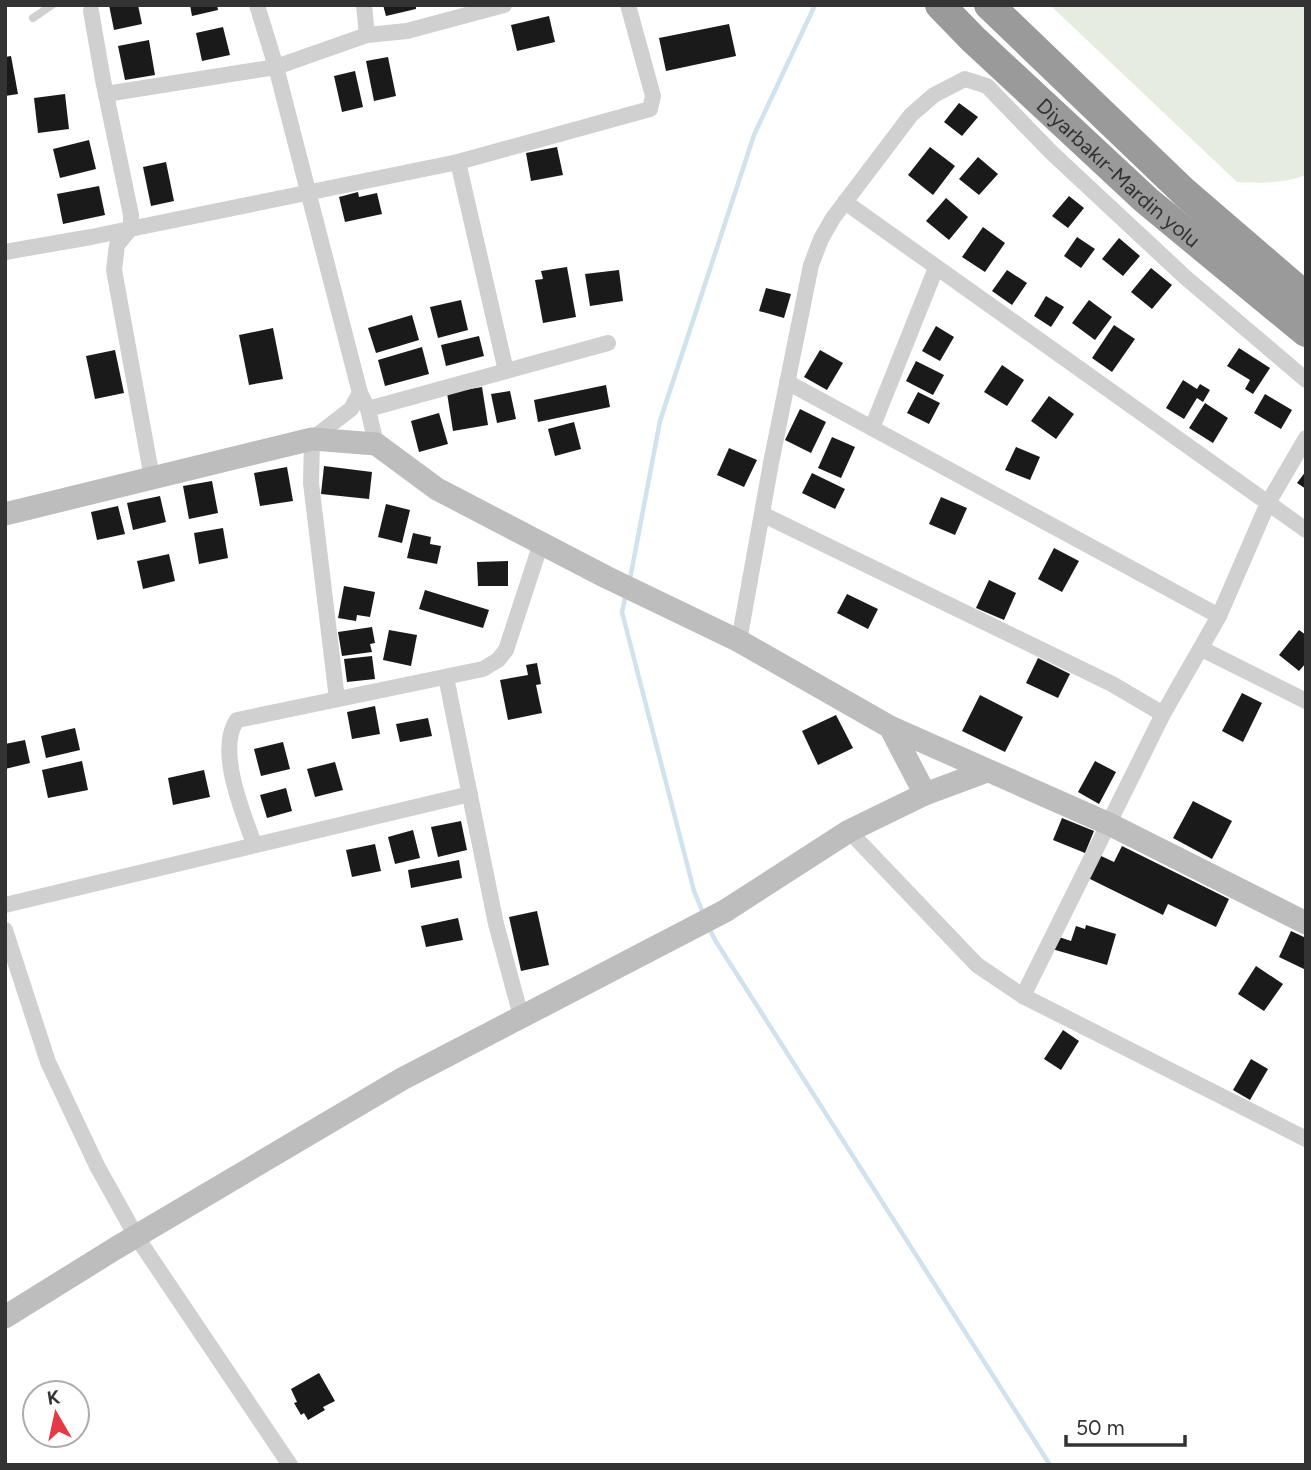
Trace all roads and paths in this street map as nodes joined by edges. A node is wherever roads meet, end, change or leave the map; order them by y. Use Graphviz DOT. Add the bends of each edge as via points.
graph roads {
  1 [pos="52,5"];
  2 [pos="257,5"];
  3 [pos="365,5"];
  4 [pos="504,5"];
  5 [pos="628,5"];
  6 [pos="940,5"];
  7 [pos="989,5"];
  8 [pos="486,7"];
  9 [pos="91,12"];
  10 [pos="33,18"];
  11 [pos="367,35"];
  12 [pos="276,66"];
  13 [pos="106,94"];
  14 [pos="457,162"];
  15 [pos="309,194"];
  16 [pos="845,201"];
  17 [pos="131,228"];
  18 [pos="5,253"];
  19 [pos="936,268"];
  20 [pos="1306,297"];
  21 [pos="1306,332"];
  22 [pos="608,343"];
  23 [pos="506,371"];
  24 [pos="1306,380"];
  25 [pos="787,382"];
  26 [pos="360,393"];
  27 [pos="368,409"];
  28 [pos="872,428"];
  29 [pos="1306,438"];
  30 [pos="312,439"];
  31 [pos="376,444"];
  32 [pos="152,478"];
  33 [pos="1268,503"];
  34 [pos="5,514"];
  35 [pos="762,514"];
  36 [pos="1306,530"];
  37 [pos="541,543"];
  38 [pos="1219,616"];
  39 [pos="738,642"];
  40 [pos="1202,649"];
  41 [pos="446,677"];
  42 [pos="337,699"];
  43 [pos="1306,701"];
  44 [pos="1163,714"];
  45 [pos="890,727"];
  46 [pos="987,771"];
  47 [pos="470,794"];
  48 [pos="925,794"];
  49 [pos="1109,824"];
  50 [pos="849,831"];
  51 [pos="254,844"];
  52 [pos="5,905"];
  53 [pos="1306,923"];
  54 [pos="5,930"];
  55 [pos="1023,996"];
  56 [pos="521,1016"];
  57 [pos="1306,1139"];
  58 [pos="136,1236"];
  59 [pos="5,1317"];
  60 [pos="290,1465"];
  1 -- 10 [label="lane"];
  2 -- 12 [label="street"];
  3 -- 11 [label="street"];
  4 -- 8 [label="street"];
  5 -- 14 [label="street" via="653,96 650,109"];
  6 -- 21 [label="highway, Diyarbakır-Mardin yolu" via="1146,200"];
  7 -- 20 [label="highway, Diyarbakır-Mardin yolu" via="1185,193"];
  8 -- 11 [label="street" via="407,31"];
  9 -- 13 [label="street"];
  11 -- 12 [label="street"];
  12 -- 13 [label="street"];
  12 -- 15 [label="street"];
  13 -- 17 [label="street"];
  14 -- 15 [label="street"];
  14 -- 23 [label="street"];
  15 -- 17 [label="street"];
  15 -- 26 [label="street"];
  16 -- 19 [label="street"];
  16 -- 24 [label="street" via="911,115 934,95 965,79 987,86 1185,277"];
  16 -- 25 [label="street" via="811,265"];
  17 -- 18 [label="street"];
  17 -- 32 [label="street" via="117,245 114,270"];
  19 -- 28 [label="street"];
  19 -- 33 [label="street"];
  22 -- 23 [label="street"];
  23 -- 27 [label="street"];
  25 -- 28 [label="street"];
  25 -- 35 [label="street"];
  26 -- 27 [label="street"];
  26 -- 30 [label="street" via="351,409"];
  27 -- 31 [label="street"];
  28 -- 38 [label="street"];
  29 -- 33 [label="street"];
  30 -- 31 [label="street"];
  30 -- 32 [label="street"];
  30 -- 42 [label="street" via="311,482"];
  31 -- 37 [label="street" via="437,489"];
  32 -- 34 [label="street"];
  33 -- 36 [label="street"];
  33 -- 38 [label="street"];
  35 -- 39 [label="street"];
  35 -- 44 [label="street" via="1112,684"];
  37 -- 39 [label="street"];
  37 -- 41 [label="street" via="506,650 483,669"];
  38 -- 40 [label="street"];
  39 -- 45 [label="street"];
  40 -- 43 [label="street"];
  40 -- 44 [label="street"];
  41 -- 42 [label="street"];
  41 -- 47 [label="street"];
  42 -- 51 [label="street" via="247,717 233,725 227,743"];
  44 -- 49 [label="street"];
  45 -- 46 [label="street"];
  45 -- 48 [label="street"];
  46 -- 48 [label="street"];
  46 -- 49 [label="street"];
  47 -- 51 [label="street"];
  47 -- 56 [label="street" via="496,924"];
  48 -- 50 [label="street"];
  49 -- 53 [label="street"];
  49 -- 55 [label="street"];
  50 -- 55 [label="street" via="977,965"];
  50 -- 56 [label="street" via="725,911"];
  51 -- 52 [label="street"];
  54 -- 58 [label="street" via="48,1062"];
  55 -- 57 [label="street"];
  56 -- 58 [label="street" via="402,1079"];
  58 -- 59 [label="street"];
  58 -- 60 [label="street"];
}
